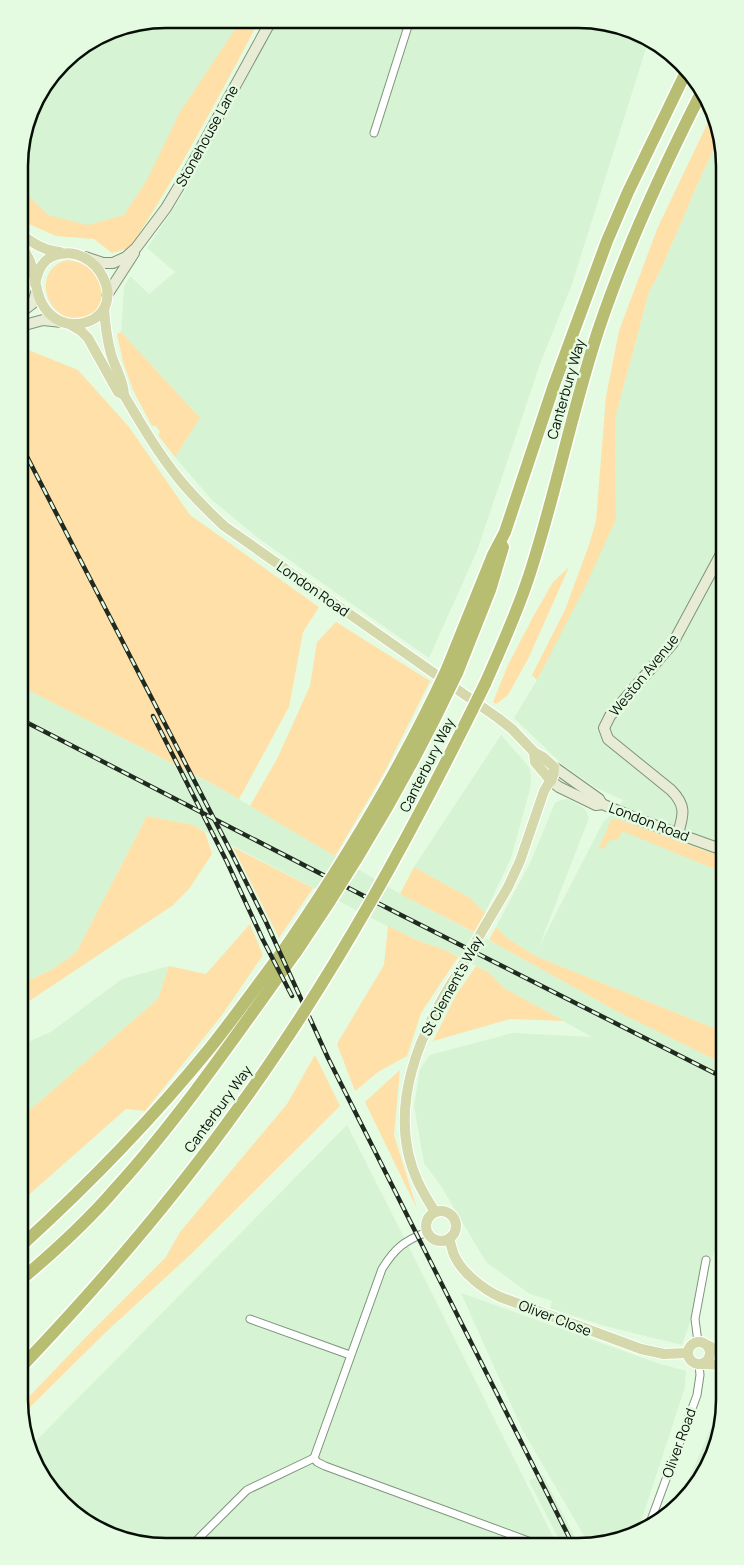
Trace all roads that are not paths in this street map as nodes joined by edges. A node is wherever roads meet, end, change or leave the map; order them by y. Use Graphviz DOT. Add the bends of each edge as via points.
graph roads {
  1 [pos="408,27"];
  2 [pos="267,28"];
  3 [pos="684,76"];
  4 [pos="699,98"];
  5 [pos="374,133"];
  6 [pos="28,240"];
  7 [pos="136,248"];
  8 [pos="66,252"];
  9 [pos="28,256"];
  10 [pos="85,258"];
  11 [pos="36,287"];
  12 [pos="107,295"];
  13 [pos="28,307"];
  14 [pos="104,308"];
  15 [pos="67,323"];
  16 [pos="28,324"];
  17 [pos="124,395"];
  18 [pos="716,563"];
  19 [pos="534,752"];
  20 [pos="554,767"];
  21 [pos="550,781"];
  22 [pos="602,804"];
  23 [pos="678,833"];
  24 [pos="716,847"];
  25 [pos="267,982"];
  26 [pos="435,1212"];
  27 [pos="427,1232"];
  28 [pos="28,1239"];
  29 [pos="449,1240"];
  30 [pos="706,1260"];
  31 [pos="28,1274"];
  32 [pos="250,1319"];
  33 [pos="702,1343"];
  34 [pos="716,1350"];
  35 [pos="687,1353"];
  36 [pos="350,1355"];
  37 [pos="28,1360"];
  38 [pos="701,1364"];
  39 [pos="716,1365"];
  40 [pos="314,1458"];
  41 [pos="653,1515"];
  42 [pos="199,1538"];
  43 [pos="520,1538"];
  1 -- 5 [label="street"];
  2 -- 7 [label="street, Stonehouse Lane" via="190,168"];
  3 -- 25 [label="highway, Canterbury Way, bridge" via="607,242 505,532 493,555 452,671 360,835"];
  4 -- 37 [label="highway, Canterbury Way, bridge" via="651,196 608,302 528,579 485,684 448,760 352,934 240,1107 127,1250"];
  6 -- 8 [label="main road" via="50,251"];
  7 -- 10 [label="street, Stonehouse Lane" via="113,263"];
  7 -- 12 [label="street, Stonehouse Lane"];
  8 -- 10 [label="main road"];
  8 -- 11 [label="main road" via="45,261 40,267"];
  9 -- 11 [label="main road"];
  10 -- 12 [label="main road" via="103,277"];
  11 -- 13 [label="street" via="33,303"];
  11 -- 15 [label="main road" via="50,315"];
  12 -- 14 [label="main road"];
  14 -- 15 [label="main road" via="90,321"];
  14 -- 17 [label="main road, London Road" via="105,331"];
  15 -- 16 [label="street" via="43,320"];
  15 -- 17 [label="main road, London Road" via="85,334 118,392"];
  17 -- 19 [label="main road, London Road" via="179,478 224,526 498,718"];
  18 -- 23 [label="street, Weston Avenue" via="673,643 610,716 604,728 608,739 680,799 684,810"];
  19 -- 20 [label="main road, London Road"];
  19 -- 21 [label="main road, London Road" via="535,762"];
  20 -- 21 [label="main road, St Clement's Way"];
  20 -- 22 [label="street, London Road" via="599,798"];
  21 -- 22 [label="street, London Road" via="596,805"];
  21 -- 26 [label="main road, St Clement's Way, bridge" via="508,887 435,1012 412,1065 406,1098 406,1128 417,1182"];
  22 -- 23 [label="street, London Road"];
  23 -- 24 [label="street, London Road"];
  25 -- 28 [label="highway, Canterbury Way" via="145,1122 89,1182"];
  25 -- 31 [label="highway, Canterbury Way" via="172,1121 142,1159 92,1214"];
  26 -- 27 [label="main road" via="428,1218"];
  26 -- 29 [label="main road" via="448,1212 456,1221 456,1230"];
  27 -- 29 [label="main road" via="434,1240"];
  27 -- 36 [label="street" via="402,1244 387,1261"];
  29 -- 35 [label="main road, Oliver Close" via="462,1267 500,1297 641,1349 664,1354"];
  30 -- 33 [label="street" via="695,1319"];
  32 -- 36 [label="street"];
  33 -- 34 [label="main road"];
  33 -- 35 [label="main road" via="689,1346"];
  33 -- 38 [label="main road" via="710,1355"];
  35 -- 38 [label="main road" via="689,1360"];
  36 -- 40 [label="street"];
  38 -- 39 [label="main road"];
  38 -- 41 [label="street, Oliver Road" via="691,1412"];
  40 -- 42 [label="street" via="247,1490"];
  40 -- 43 [label="street" via="325,1466"];
}
